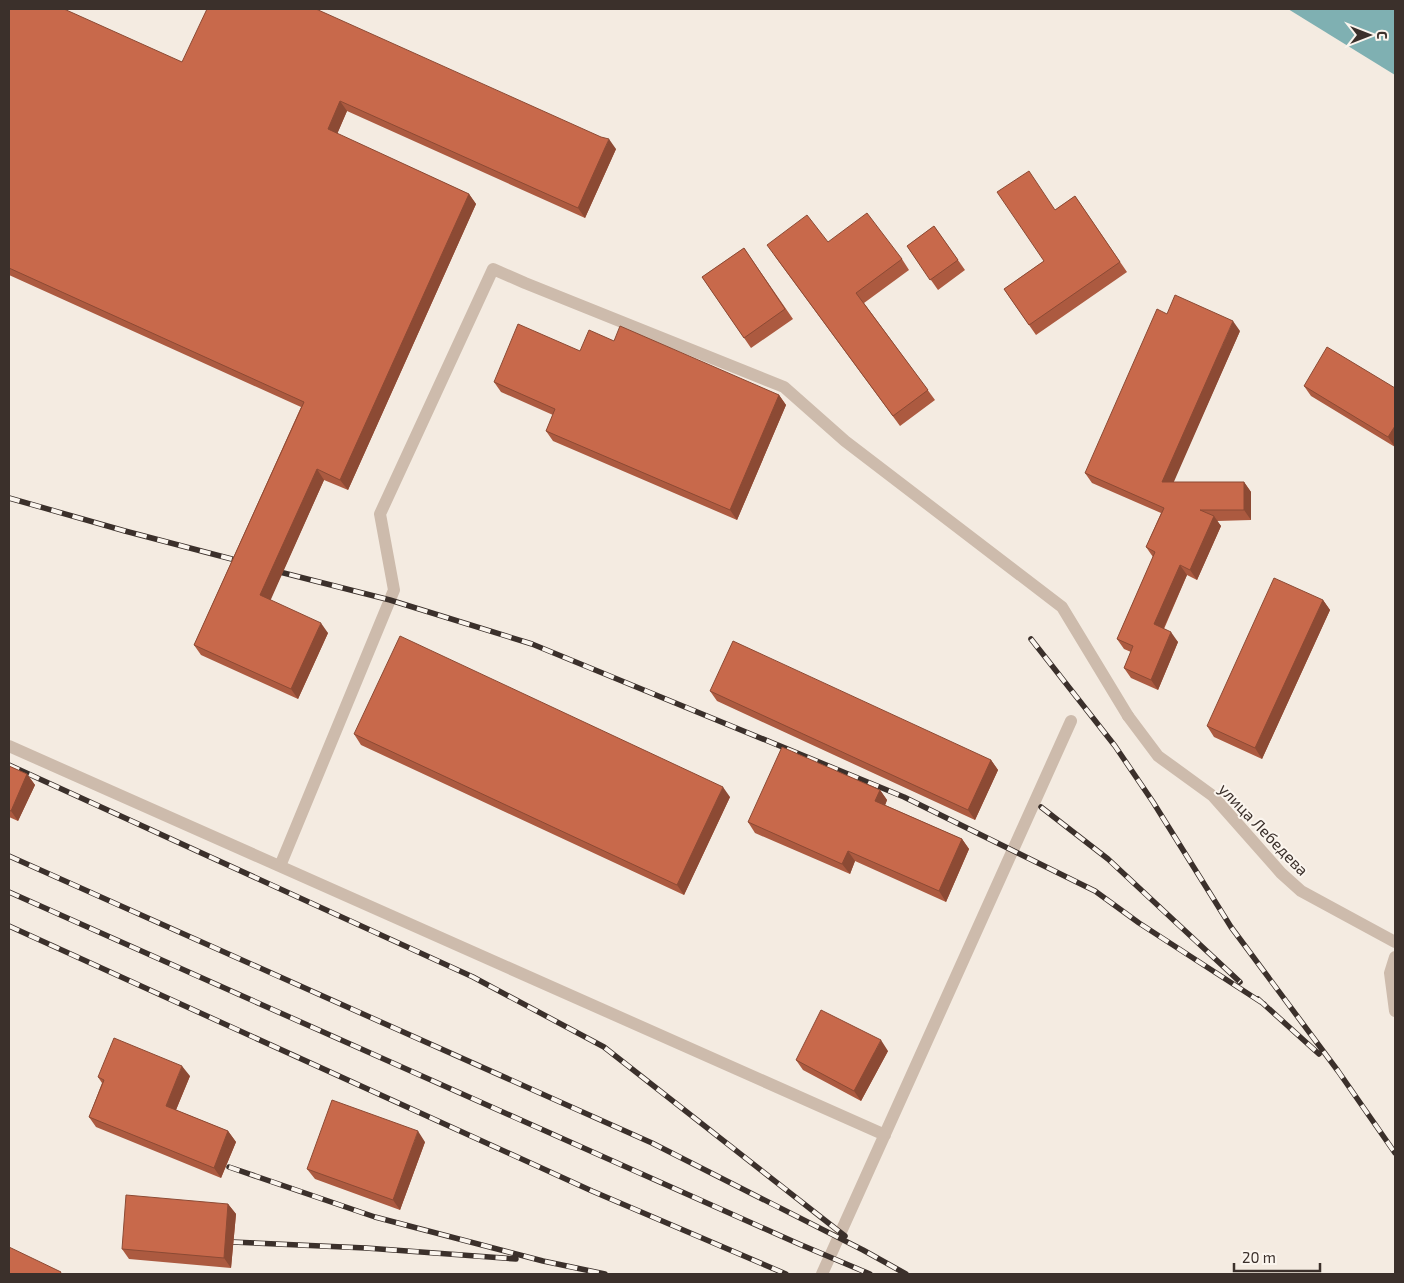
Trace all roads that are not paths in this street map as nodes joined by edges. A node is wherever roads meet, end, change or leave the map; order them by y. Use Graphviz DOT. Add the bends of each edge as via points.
graph roads {
  1 [pos="1071,720"];
  2 [pos="9,746"];
  3 [pos="280,866"];
  4 [pos="1395,942"];
  5 [pos="1395,957"];
  6 [pos="1395,1011"];
  7 [pos="885,1135"];
  8 [pos="822,1274"];
  1 -- 7 [label="street"];
  2 -- 3 [label="street"];
  3 -- 4 [label="street, улица Лебедева" via="394,590 380,514 494,269 784,387 845,442 1062,607 1128,716 1158,756 1213,796 1281,873 1301,891"];
  3 -- 7 [label="street"];
  5 -- 6 [label="street" via="1390,973"];
  7 -- 8 [label="street"];
}
